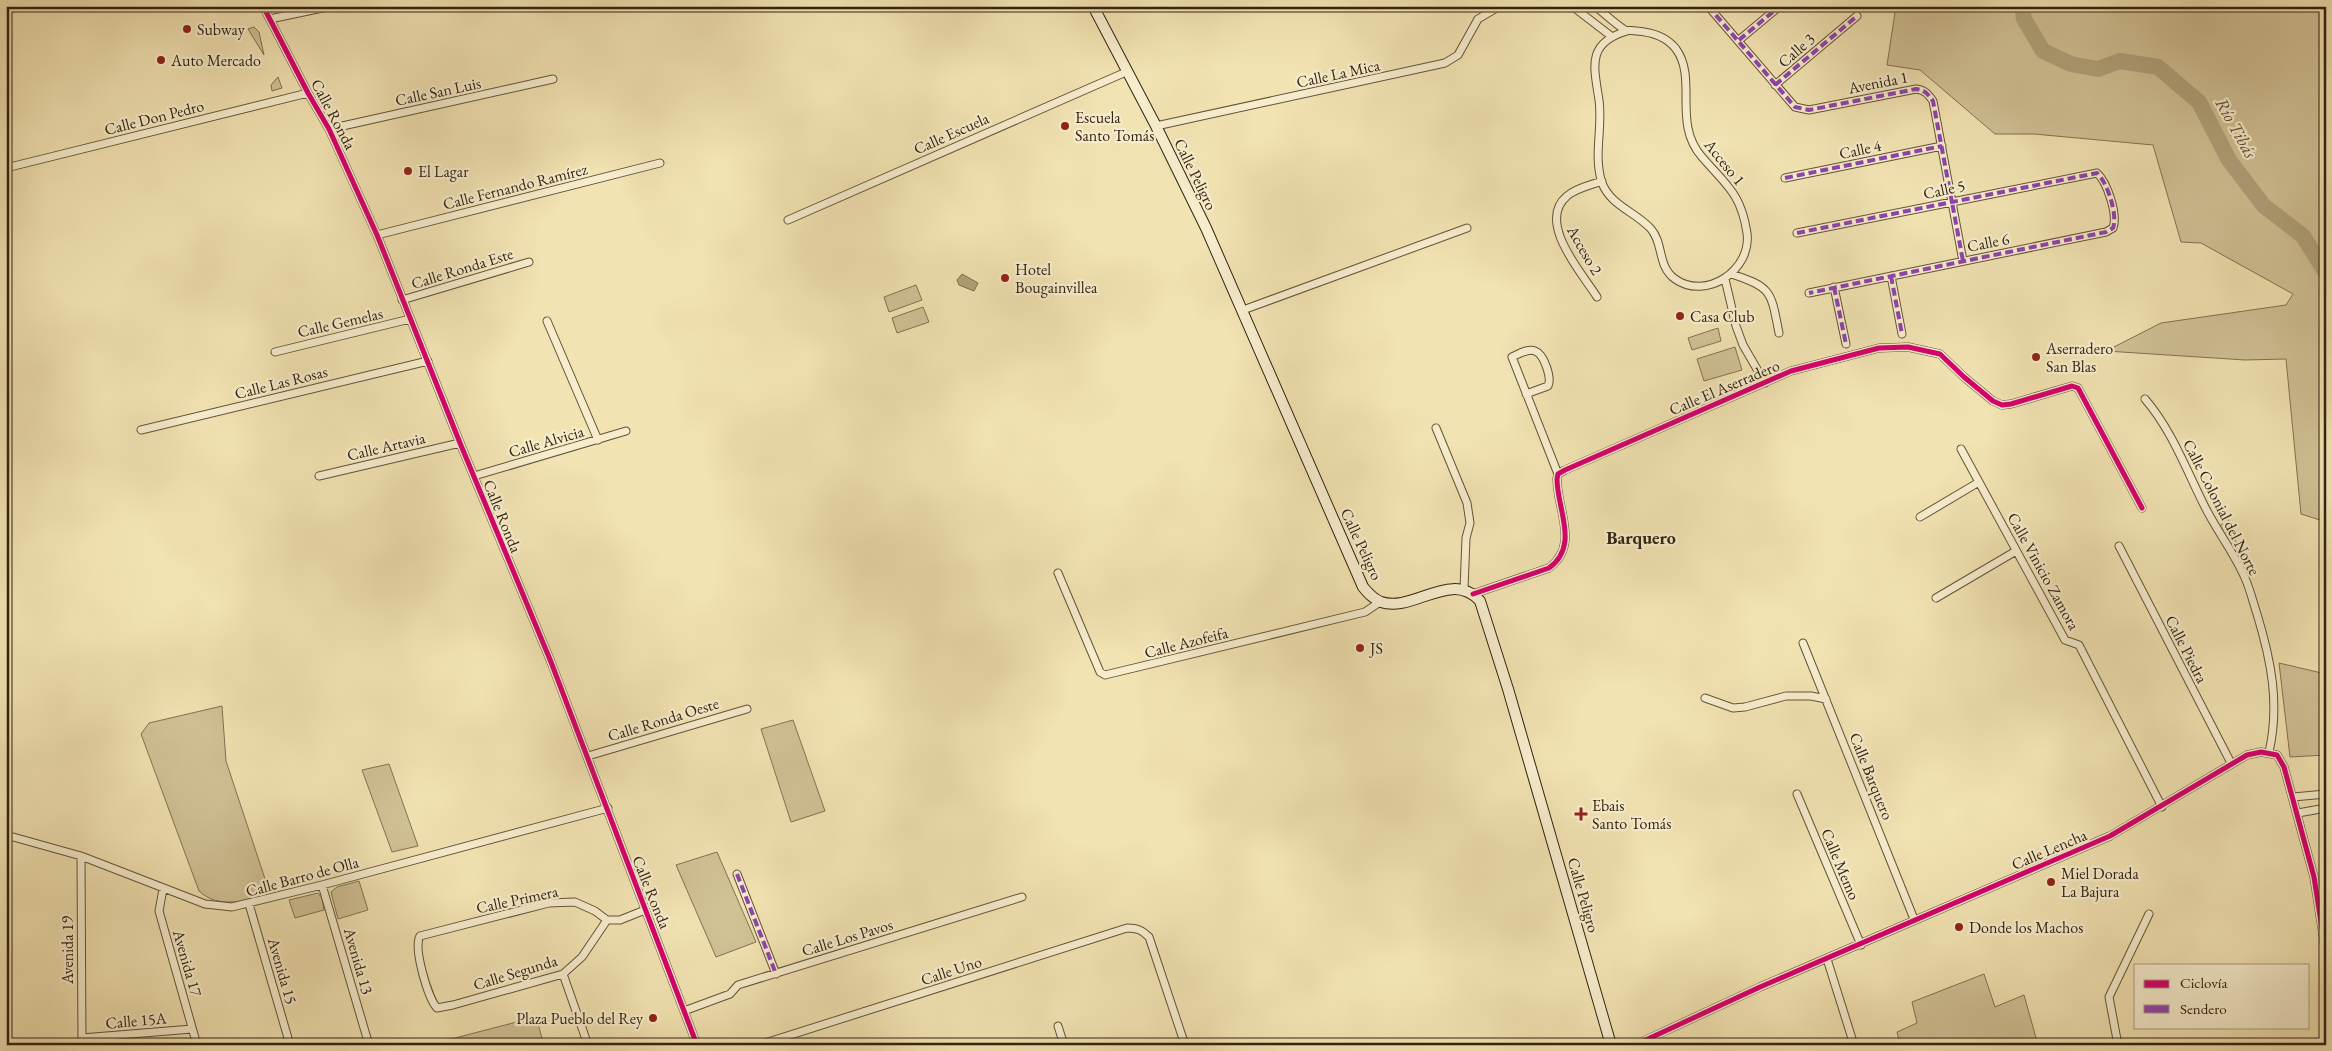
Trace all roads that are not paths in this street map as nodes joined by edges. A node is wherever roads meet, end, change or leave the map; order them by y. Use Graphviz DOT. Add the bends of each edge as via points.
graph roads {
  1 [pos="263,6"];
  2 [pos="332,6"];
  3 [pos="1093,6"];
  4 [pos="1500,6"];
  5 [pos="1572,6"];
  6 [pos="1596,6"];
  7 [pos="1708,6"];
  8 [pos="1780,6"];
  9 [pos="1857,16"];
  10 [pos="270,18"];
  11 [pos="1626,31"];
  12 [pos="1611,36"];
  13 [pos="1739,40"];
  14 [pos="1126,72"];
  15 [pos="553,79"];
  16 [pos="1776,85"];
  17 [pos="308,94"];
  18 [pos="1156,126"];
  19 [pos="329,129"];
  20 [pos="1942,146"];
  21 [pos="660,163"];
  22 [pos="6,168"];
  23 [pos="2097,173"];
  24 [pos="1785,178"];
  25 [pos="1602,181"];
  26 [pos="1952,201"];
  27 [pos="788,220"];
  28 [pos="1467,228"];
  29 [pos="1797,234"];
  30 [pos="376,235"];
  31 [pos="1963,261"];
  32 [pos="529,262"];
  33 [pos="1731,274"];
  34 [pos="1891,276"];
  35 [pos="1725,279"];
  36 [pos="1834,288"];
  37 [pos="1809,293"];
  38 [pos="1597,297"];
  39 [pos="402,300"];
  40 [pos="1242,310"];
  41 [pos="410,319"];
  42 [pos="546,321"];
  43 [pos="1779,333"];
  44 [pos="1902,334"];
  45 [pos="1846,344"];
  46 [pos="275,352"];
  47 [pos="428,361"];
  48 [pos="1764,383"];
  49 [pos="1526,394"];
  50 [pos="2145,399"];
  51 [pos="1436,428"];
  52 [pos="141,430"];
  53 [pos="626,430"];
  54 [pos="598,440"];
  55 [pos="460,443"];
  56 [pos="1960,449"];
  57 [pos="1558,474"];
  58 [pos="319,476"];
  59 [pos="474,476"];
  60 [pos="1978,482"];
  61 [pos="2142,508"];
  62 [pos="1920,517"];
  63 [pos="2119,546"];
  64 [pos="2016,551"];
  65 [pos="1058,573"];
  66 [pos="1469,592"];
  67 [pos="1936,598"];
  68 [pos="1380,602"];
  69 [pos="1804,643"];
  70 [pos="1705,698"];
  71 [pos="1826,699"];
  72 [pos="747,709"];
  73 [pos="2269,752"];
  74 [pos="588,756"];
  75 [pos="2230,764"];
  76 [pos="1797,794"];
  77 [pos="2326,794"];
  78 [pos="2293,797"];
  79 [pos="2162,807"];
  80 [pos="608,808"];
  81 [pos="2326,808"];
  82 [pos="2298,813"];
  83 [pos="6,835"];
  84 [pos="80,856"];
  85 [pos="737,874"];
  86 [pos="322,885"];
  87 [pos="163,889"];
  88 [pos="1022,897"];
  89 [pos="249,904"];
  90 [pos="646,910"];
  91 [pos="2149,914"];
  92 [pos="1914,919"];
  93 [pos="607,920"];
  94 [pos="1861,945"];
  95 [pos="2326,954"];
  96 [pos="1827,958"];
  97 [pos="563,974"];
  98 [pos="776,974"];
  99 [pos="437,1008"];
  100 [pos="684,1011"];
  101 [pos="1058,1026"];
  102 [pos="192,1029"];
  103 [pos="82,1041"];
  104 [pos="197,1045"];
  105 [pos="290,1045"];
  106 [pos="370,1045"];
  107 [pos="588,1045"];
  108 [pos="697,1045"];
  109 [pos="760,1045"];
  110 [pos="1064,1045"];
  111 [pos="1185,1045"];
  112 [pos="1611,1045"];
  113 [pos="1635,1045"];
  114 [pos="1854,1045"];
  115 [pos="2118,1045"];
  1 -- 10 [label="street, Calle Ronda"];
  2 -- 10 [label="street"];
  3 -- 14 [label="main road, Calle Peligro"];
  4 -- 18 [label="street, Calle La Mica" via="1478,19 1458,54 1445,63"];
  5 -- 12 [label="street"];
  6 -- 11 [label="street"];
  7 -- 13 [label="street, Avenida 1"];
  8 -- 13 [label="street"];
  9 -- 16 [label="street, Calle 3"];
  10 -- 17 [label="street, Calle Ronda"];
  11 -- 12 [label="street, Acceso 1"];
  11 -- 33 [label="street, Acceso 1" via="1647,31 1659,35 1676,49 1682,60 1685,116 1691,140 1699,154 1729,185 1742,213 1747,234 1744,257"];
  12 -- 25 [label="street, Acceso 1" via="1600,47 1594,69 1600,106 1597,164"];
  13 -- 16 [label="street, Avenida 1"];
  14 -- 18 [label="main road, Calle Peligro"];
  14 -- 27 [label="street, Calle Escuela"];
  15 -- 19 [label="street, Calle San Luis"];
  16 -- 20 [label="street, Avenida 1" via="1794,107 1809,110 1924,90 1933,101"];
  17 -- 19 [label="street, Calle Ronda"];
  17 -- 22 [label="street, Calle Don Pedro"];
  18 -- 40 [label="main road, Calle Peligro"];
  19 -- 30 [label="street, Calle Ronda"];
  20 -- 24 [label="street, Calle 4"];
  20 -- 26 [label="street, Avenida 1"];
  21 -- 30 [label="street, Calle Fernando Ramírez"];
  23 -- 26 [label="street, Calle 5"];
  23 -- 31 [label="street, Calle 6" via="2106,184 2111,203 2114,224 2110,230"];
  25 -- 35 [label="street, Acceso 1" via="1617,203 1654,234 1662,264 1675,279 1696,286"];
  25 -- 38 [label="street, Acceso 2" via="1567,195 1556,216 1561,240"];
  26 -- 29 [label="street, Calle 5"];
  26 -- 31 [label="street, Avenida 1"];
  28 -- 40 [label="street"];
  30 -- 39 [label="street, Calle Ronda"];
  31 -- 34 [label="street, Calle 6"];
  32 -- 39 [label="street, Calle Ronda Este"];
  33 -- 35 [label="street, Acceso 1"];
  33 -- 43 [label="street" via="1762,285 1768,291"];
  34 -- 36 [label="street, Calle 6"];
  34 -- 44 [label="street"];
  35 -- 48 [label="street" via="1743,345"];
  36 -- 37 [label="street, Calle 6"];
  36 -- 45 [label="street"];
  39 -- 41 [label="street, Calle Ronda"];
  40 -- 68 [label="main road, Calle Peligro" via="1357,574 1368,592"];
  41 -- 46 [label="street, Calle Gemelas"];
  41 -- 47 [label="street, Calle Ronda"];
  42 -- 54 [label="street"];
  47 -- 52 [label="street, Calle Las Rosas"];
  47 -- 55 [label="street, Calle Ronda"];
  48 -- 57 [label="street, Calle El Aserradero"];
  48 -- 61 [label="street, Calle El Aserradero" via="1791,371 1850,355 1879,348 1908,348 1940,354 1992,401 2002,405 2075,386 2081,390"];
  49 -- 49 [label="street" via="1512,357 1532,350 1542,357 1550,383"];
  49 -- 57 [label="street"];
  50 -- 73 [label="street, Calle Colonial del Norte" via="2155,410 2245,577 2272,676 2274,728"];
  51 -- 66 [label="street" via="1467,503 1470,523 1466,538"];
  53 -- 54 [label="street, Calle Alvicia"];
  54 -- 59 [label="street, Calle Alvicia"];
  55 -- 58 [label="street, Calle Artavia"];
  55 -- 59 [label="street, Calle Ronda"];
  56 -- 60 [label="street, Calle Vinicio Zamora"];
  57 -- 66 [label="street" via="1566,540 1558,561 1549,568"];
  59 -- 74 [label="street, Calle Ronda"];
  60 -- 62 [label="street"];
  60 -- 64 [label="street, Calle Vinicio Zamora"];
  63 -- 75 [label="street, Calle Piedra"];
  64 -- 67 [label="street"];
  64 -- 79 [label="street, Calle Vinicio Zamora" via="2064,640 2079,645"];
  65 -- 68 [label="street, Calle Azofeifa" via="1100,672 1105,675 1365,612"];
  66 -- 68 [label="main road, Calle Peligro" via="1442,590 1400,602"];
  66 -- 112 [label="main road, Calle Peligro" via="1480,600 1489,624"];
  69 -- 71 [label="street, Calle Barquero"];
  70 -- 71 [label="street" via="1733,708 1792,695"];
  71 -- 92 [label="street, Calle Barquero"];
  72 -- 74 [label="street, Calle Ronda Oeste"];
  73 -- 75 [label="street, Calle Lencha" via="2247,755"];
  73 -- 78 [label="street" via="2277,755 2284,767"];
  74 -- 80 [label="street, Calle Ronda"];
  75 -- 79 [label="street, Calle Lencha"];
  76 -- 94 [label="street, Calle Memo"];
  77 -- 78 [label="street"];
  78 -- 82 [label="street"];
  79 -- 92 [label="street, Calle Lencha" via="2110,836"];
  80 -- 86 [label="street, Calle Barro de Olla"];
  80 -- 90 [label="street, Calle Ronda"];
  81 -- 82 [label="street"];
  82 -- 95 [label="street" via="2314,877"];
  83 -- 84 [label="street, Calle Barro de Olla"];
  84 -- 87 [label="street, Calle Barro de Olla"];
  84 -- 103 [label="street, Avenida 19"];
  85 -- 98 [label="street"];
  86 -- 89 [label="street, Calle Barro de Olla"];
  86 -- 106 [label="street, Avenida 13"];
  87 -- 89 [label="street, Calle Barro de Olla" via="212,906"];
  87 -- 102 [label="street, Avenida 17" via="159,911"];
  88 -- 98 [label="street, Calle Los Pavos"];
  89 -- 105 [label="street, Avenida 15"];
  90 -- 93 [label="street" via="620,920"];
  90 -- 100 [label="street, Calle Ronda"];
  91 -- 115 [label="street" via="2109,997"];
  92 -- 94 [label="street, Calle Lencha"];
  93 -- 97 [label="street, Calle Segunda" via="582,957"];
  93 -- 99 [label="street, Calle Primera" via="575,902 549,903 420,936 417,946 430,1000"];
  94 -- 96 [label="street, Calle Lencha"];
  96 -- 113 [label="street, Calle Lencha"];
  96 -- 114 [label="street"];
  97 -- 99 [label="street, Calle Segunda"];
  97 -- 107 [label="street"];
  98 -- 100 [label="street, Calle Los Pavos" via="738,985 730,994"];
  100 -- 108 [label="street, Calle Ronda"];
  101 -- 110 [label="street"];
  102 -- 103 [label="street, Calle 15A"];
  102 -- 104 [label="street, Avenida 17"];
  109 -- 111 [label="street, Calle Uno" via="1127,928 1144,931 1149,937"];
}
